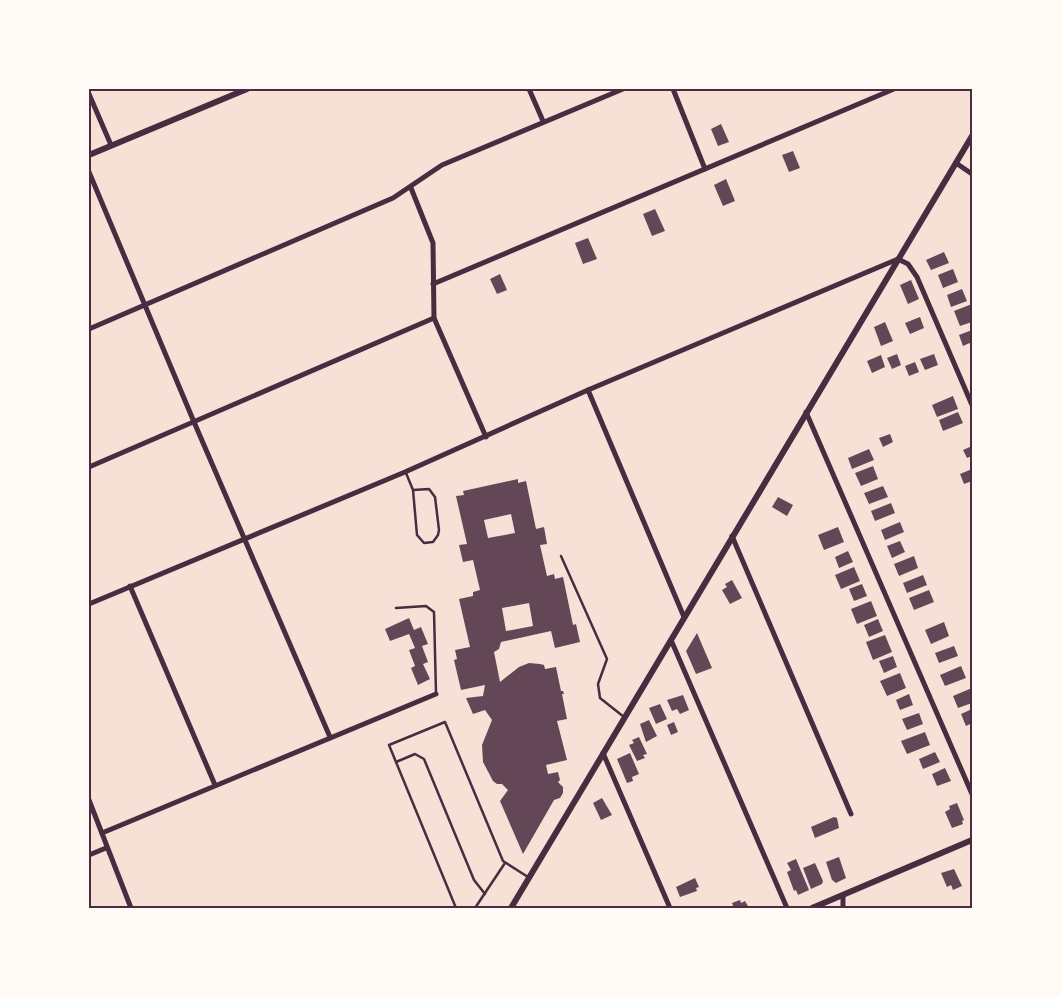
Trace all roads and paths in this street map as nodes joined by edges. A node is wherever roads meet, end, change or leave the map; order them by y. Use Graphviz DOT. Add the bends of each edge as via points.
graph roads {
  1 [pos="247,89"];
  2 [pos="529,89"];
  3 [pos="622,89"];
  4 [pos="673,89"];
  5 [pos="894,89"];
  6 [pos="89,94"];
  7 [pos="543,122"];
  8 [pos="972,136"];
  9 [pos="111,145"];
  10 [pos="89,155"];
  11 [pos="956,163"];
  12 [pos="705,169"];
  13 [pos="89,172"];
  14 [pos="972,174"];
  15 [pos="411,188"];
  16 [pos="898,259"];
  17 [pos="433,284"];
  18 [pos="144,305"];
  19 [pos="434,318"];
  20 [pos="89,328"];
  21 [pos="588,390"];
  22 [pos="972,405"];
  23 [pos="806,412"];
  24 [pos="194,422"];
  25 [pos="486,437"];
  26 [pos="89,467"];
  27 [pos="405,472"];
  28 [pos="412,490"];
  29 [pos="732,536"];
  30 [pos="245,538"];
  31 [pos="562,556"];
  32 [pos="130,586"];
  33 [pos="89,604"];
  34 [pos="396,608"];
  35 [pos="684,617"];
  36 [pos="671,640"];
  37 [pos="436,694"];
  38 [pos="624,717"];
  39 [pos="330,737"];
  40 [pos="603,752"];
  41 [pos="396,762"];
  42 [pos="215,786"];
  43 [pos="972,794"];
  44 [pos="89,800"];
  45 [pos="851,814"];
  46 [pos="102,833"];
  47 [pos="972,840"];
  48 [pos="106,848"];
  49 [pos="89,855"];
  50 [pos="505,862"];
  51 [pos="529,878"];
  52 [pos="485,894"];
  53 [pos="843,895"];
  54 [pos="131,908"];
  55 [pos="456,908"];
  56 [pos="475,908"];
  57 [pos="511,908"];
  58 [pos="670,908"];
  59 [pos="787,908"];
  60 [pos="812,908"];
  61 [pos="843,908"];
  1 -- 9 [label="street"];
  2 -- 7 [label="street"];
  3 -- 7 [label="street"];
  4 -- 12 [label="street"];
  5 -- 12 [label="street"];
  6 -- 9 [label="street"];
  7 -- 15 [label="street" via="442,165"];
  8 -- 11 [label="street"];
  9 -- 10 [label="street"];
  11 -- 14 [label="street"];
  11 -- 16 [label="street"];
  12 -- 17 [label="street"];
  13 -- 18 [label="street"];
  15 -- 17 [label="street" via="433,243"];
  15 -- 18 [label="street"];
  16 -- 21 [label="street"];
  16 -- 22 [label="street" via="908,264 917,277"];
  16 -- 23 [label="street"];
  17 -- 19 [label="street"];
  18 -- 20 [label="street"];
  18 -- 24 [label="street"];
  19 -- 24 [label="street"];
  19 -- 25 [label="street"];
  21 -- 25 [label="street"];
  21 -- 35 [label="street"];
  23 -- 29 [label="street"];
  23 -- 43 [label="street"];
  24 -- 26 [label="street"];
  24 -- 30 [label="street"];
  25 -- 27 [label="street"];
  27 -- 28 [label="lane"];
  27 -- 30 [label="street"];
  28 -- 28 [label="lane" via="416,535 424,543 433,542 439,530 435,496 429,489"];
  29 -- 35 [label="street"];
  29 -- 45 [label="street"];
  30 -- 32 [label="street"];
  30 -- 39 [label="street"];
  31 -- 38 [label="lane" via="607,659 598,684 600,698"];
  32 -- 33 [label="street"];
  32 -- 42 [label="street"];
  34 -- 37 [label="lane" via="426,606 434,612"];
  35 -- 36 [label="street"];
  36 -- 38 [label="street"];
  36 -- 59 [label="street"];
  37 -- 39 [label="street"];
  38 -- 40 [label="street"];
  39 -- 42 [label="street"];
  40 -- 51 [label="street"];
  40 -- 58 [label="street"];
  41 -- 50 [label="lane" via="389,745 445,722"];
  41 -- 52 [label="lane" via="415,754 424,759 474,880"];
  41 -- 55 [label="lane"];
  42 -- 46 [label="street"];
  44 -- 46 [label="street"];
  46 -- 48 [label="street"];
  47 -- 53 [label="street"];
  48 -- 49 [label="street"];
  48 -- 54 [label="street"];
  50 -- 51 [label="lane"];
  50 -- 52 [label="lane"];
  51 -- 57 [label="street"];
  52 -- 56 [label="lane"];
  53 -- 60 [label="street"];
  53 -- 61 [label="street"];
}
